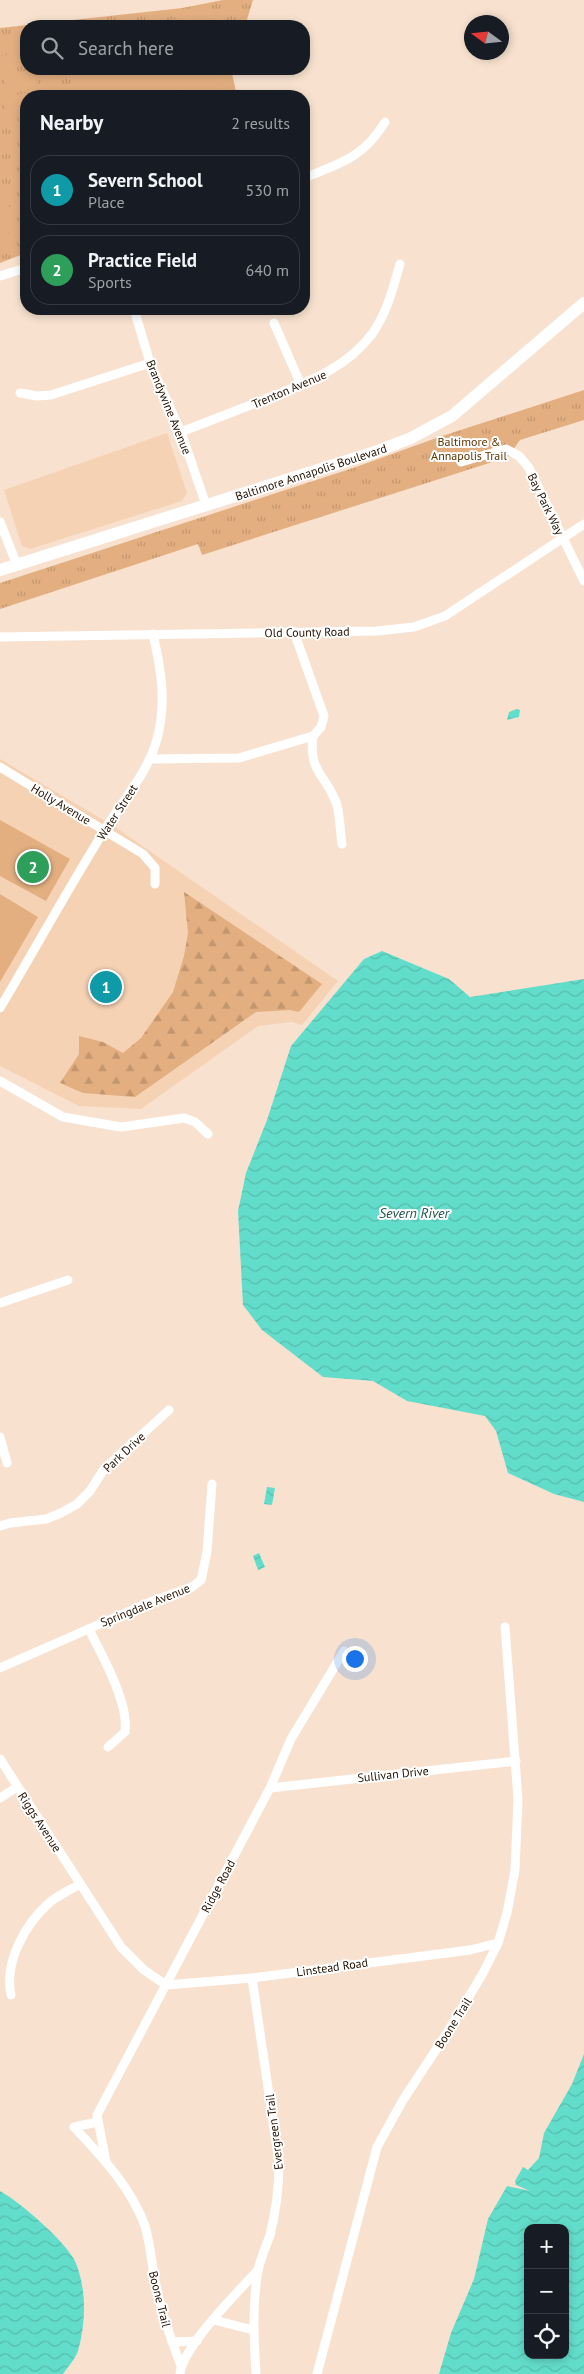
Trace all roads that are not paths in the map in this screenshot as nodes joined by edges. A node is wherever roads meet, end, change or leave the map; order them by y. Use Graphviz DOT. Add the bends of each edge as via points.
graph roads {
  1 [pos="385,122"];
  2 [pos="310,175"];
  3 [pos="400,264"];
  4 [pos="20,270"];
  5 [pos="0,276"];
  6 [pos="584,303"];
  7 [pos="136,315"];
  8 [pos="274,323"];
  9 [pos="150,363"];
  10 [pos="301,385"];
  11 [pos="20,393"];
  12 [pos="181,432"];
  13 [pos="461,462"];
  14 [pos="206,505"];
  15 [pos="0,522"];
  16 [pos="584,524"];
  17 [pos="562,538"];
  18 [pos="17,565"];
  19 [pos="0,570"];
  20 [pos="584,582"];
  21 [pos="294,632"];
  22 [pos="153,634"];
  23 [pos="0,637"];
  24 [pos="313,736"];
  25 [pos="150,759"];
  26 [pos="0,767"];
  27 [pos="104,830"];
  28 [pos="342,844"];
  29 [pos="155,884"];
  30 [pos="0,1008"];
  31 [pos="0,1080"];
  32 [pos="208,1134"];
  33 [pos="68,1280"];
  34 [pos="0,1303"];
  35 [pos="169,1410"];
  36 [pos="0,1437"];
  37 [pos="7,1463"];
  38 [pos="212,1484"];
  39 [pos="0,1526"];
  40 [pos="505,1627"];
  41 [pos="89,1628"];
  42 [pos="344,1651"];
  43 [pos="0,1668"];
  44 [pos="108,1747"];
  45 [pos="0,1759"];
  46 [pos="516,1761"];
  47 [pos="17,1787"];
  48 [pos="270,1788"];
  49 [pos="0,1798"];
  50 [pos="80,1884"];
  51 [pos="498,1943"];
  52 [pos="252,1978"];
  53 [pos="166,1985"];
  54 [pos="11,1995"];
  55 [pos="96,2122"];
  56 [pos="106,2162"];
  57 [pos="258,2270"];
  58 [pos="214,2320"];
  59 [pos="253,2330"];
  60 [pos="172,2342"];
  61 [pos="197,2342"];
  62 [pos="181,2370"];
  63 [pos="256,2374"];
  64 [pos="317,2374"];
  1 -- 2 [label="street" via="363,151"];
  3 -- 10 [label="street, Trenton Avenue" via="384,313 357,352"];
  4 -- 5 [label="street"];
  6 -- 14 [label="street, Baltimore Annapolis Boulevard" via="474,398 432,428 375,452"];
  7 -- 9 [label="street, Brandywine Avenue"];
  8 -- 10 [label="street"];
  9 -- 11 [label="street" via="51,395"];
  9 -- 12 [label="street, Brandywine Avenue"];
  10 -- 12 [label="street, Trenton Avenue"];
  12 -- 14 [label="street, Brandywine Avenue"];
  13 -- 17 [label="street, Bay Park Way" via="506,449 519,456 529,468"];
  14 -- 18 [label="street, Baltimore Annapolis Boulevard"];
  15 -- 18 [label="street"];
  16 -- 17 [label="street, Old County Road"];
  17 -- 20 [label="street, Bay Park Way"];
  17 -- 21 [label="street, Old County Road" via="479,595 432,622 391,630"];
  18 -- 19 [label="street, Baltimore Annapolis Boulevard"];
  21 -- 22 [label="street, Old County Road"];
  21 -- 24 [label="street" via="324,716 321,727"];
  22 -- 23 [label="street, Old County Road"];
  22 -- 25 [label="street, Water Street" via="162,675 163,698 160,726"];
  24 -- 25 [label="street" via="239,758"];
  24 -- 28 [label="street" via="312,758 337,805"];
  25 -- 27 [label="street, Water Street"];
  26 -- 27 [label="street, Holly Avenue"];
  27 -- 29 [label="street, Holly Avenue" via="142,854 156,868"];
  27 -- 30 [label="street, Water Street"];
  31 -- 32 [label="street" via="63,1117 121,1127 184,1118 195,1122"];
  33 -- 34 [label="street"];
  35 -- 39 [label="street, Park Drive" via="104,1469 77,1504 46,1519"];
  36 -- 37 [label="street"];
  38 -- 41 [label="street, Springdale Avenue" via="207,1552 201,1580 192,1587"];
  40 -- 46 [label="street, Boone Trail"];
  41 -- 43 [label="street, Springdale Avenue"];
  41 -- 44 [label="street" via="125,1715 125,1732"];
  42 -- 48 [label="street, Ridge Road" via="290,1739"];
  45 -- 47 [label="street, Riggs Avenue"];
  46 -- 48 [label="street, Sullivan Drive"];
  46 -- 51 [label="street, Boone Trail" via="515,1870"];
  47 -- 49 [label="street"];
  47 -- 50 [label="street, Riggs Avenue"];
  48 -- 53 [label="street, Ridge Road"];
  50 -- 53 [label="street, Riggs Avenue" via="121,1947 144,1970"];
  50 -- 54 [label="street" via="50,1902 28,1926 10,1966 8,1983"];
  51 -- 52 [label="street, Linstead Road" via="470,1950"];
  51 -- 64 [label="street, Boone Trail" via="378,2147"];
  52 -- 53 [label="street, Linstead Road"];
  52 -- 57 [label="street, Evergreen Trail" via="279,2163 276,2207"];
  53 -- 55 [label="street, Ridge Road" via="96,2115"];
  55 -- 56 [label="street"];
  55 -- 56 [label="street, Boone Trail" via="74,2127"];
  56 -- 60 [label="street, Boone Trail" via="145,2226 157,2292"];
  57 -- 58 [label="street, Boone Trail"];
  57 -- 59 [label="street, Evergreen Trail"];
  58 -- 59 [label="street"];
  58 -- 61 [label="street, Boone Trail"];
  59 -- 63 [label="street, Evergreen Trail"];
  60 -- 61 [label="street"];
  60 -- 62 [label="street, Boone Trail"];
  61 -- 62 [label="street, Boone Trail"];
}
